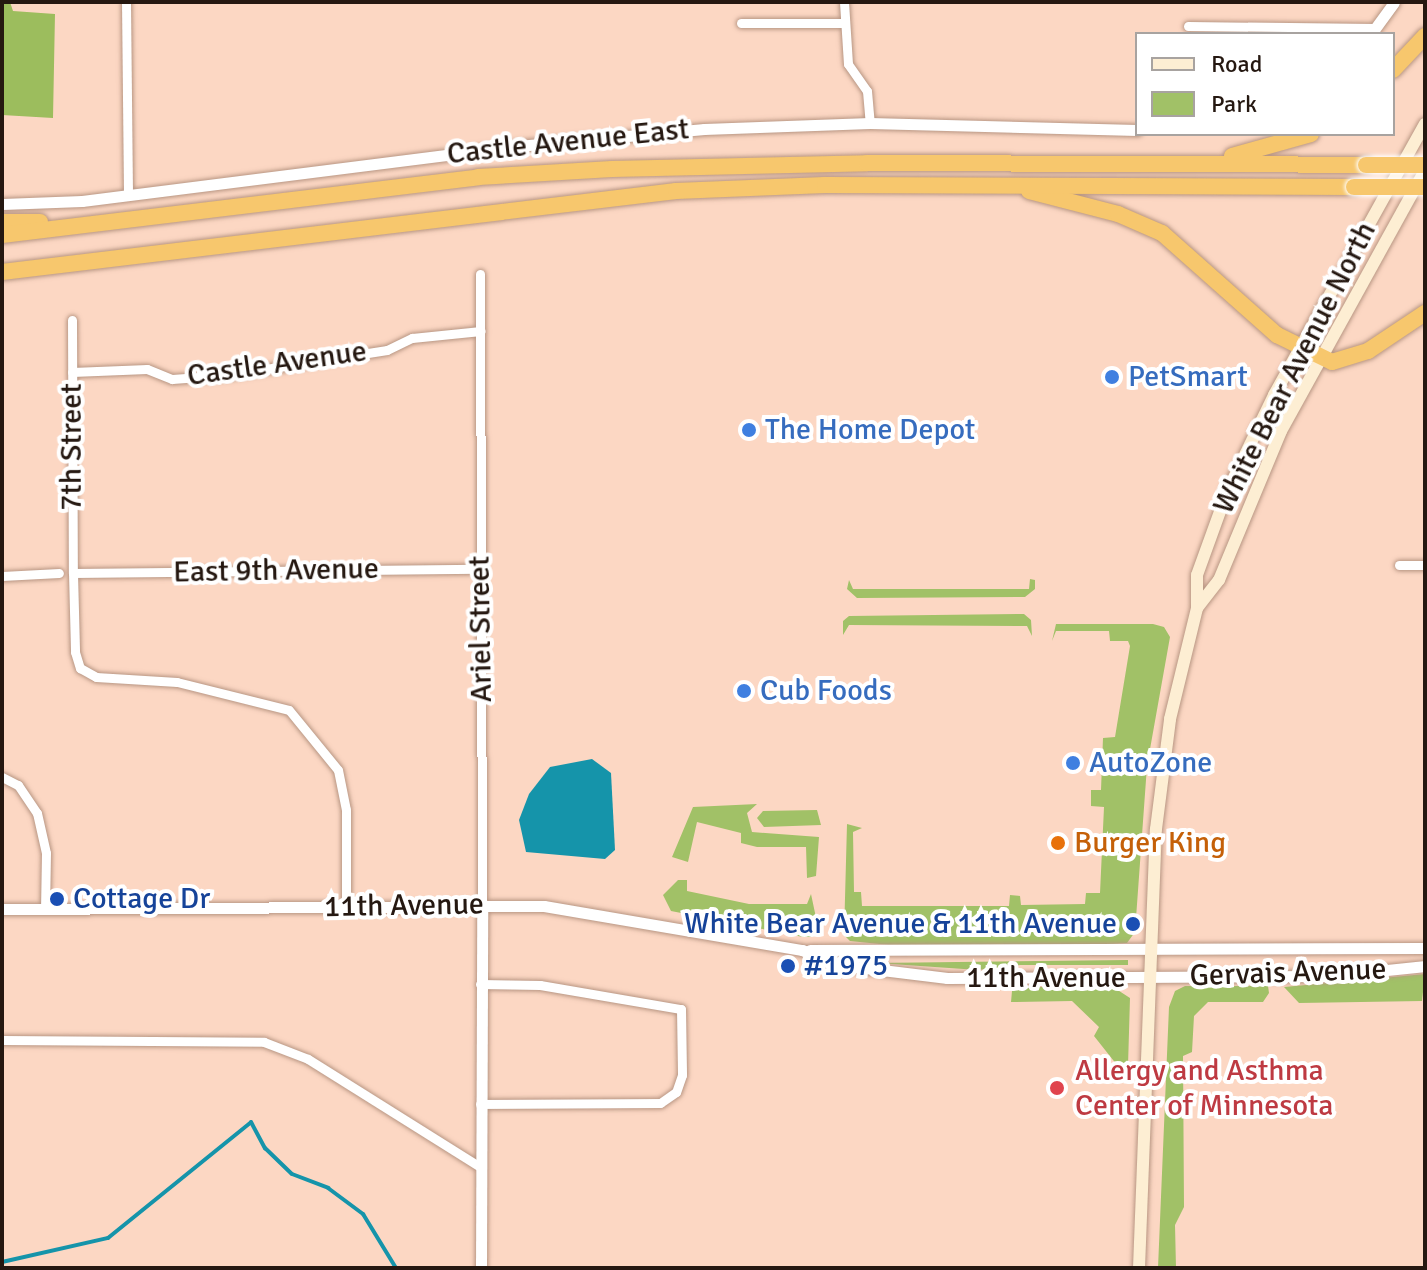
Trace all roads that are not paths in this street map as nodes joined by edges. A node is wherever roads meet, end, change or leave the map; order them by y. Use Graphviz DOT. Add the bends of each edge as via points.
graph roads {
  1 [pos="126,2"];
  2 [pos="844,2"];
  3 [pos="1394,2"];
  4 [pos="741,23"];
  5 [pos="845,23"];
  6 [pos="1188,26"];
  7 [pos="1373,31"];
  8 [pos="1425,36"];
  9 [pos="1395,68"];
  10 [pos="870,123"];
  11 [pos="1425,124"];
  12 [pos="1135,130"];
  13 [pos="1305,136"];
  14 [pos="1153,164"];
  15 [pos="1425,168"];
  16 [pos="1006,186"];
  17 [pos="1425,187"];
  18 [pos="128,195"];
  19 [pos="2,204"];
  20 [pos="2,222"];
  21 [pos="118,222"];
  22 [pos="2,235"];
  23 [pos="117,261"];
  24 [pos="2,272"];
  25 [pos="480,274"];
  26 [pos="2,283"];
  27 [pos="1425,313"];
  28 [pos="72,320"];
  29 [pos="481,331"];
  30 [pos="1300,348"];
  31 [pos="1320,358"];
  32 [pos="72,372"];
  33 [pos="1399,565"];
  34 [pos="1425,565"];
  35 [pos="479,569"];
  36 [pos="59,573"];
  37 [pos="73,573"];
  38 [pos="2,576"];
  39 [pos="1197,608"];
  40 [pos="2,777"];
  41 [pos="482,904"];
  42 [pos="346,907"];
  43 [pos="2,909"];
  44 [pos="45,909"];
  45 [pos="1425,948"];
  46 [pos="802,950"];
  47 [pos="1151,952"];
  48 [pos="1425,966"];
  49 [pos="1151,977"];
  50 [pos="480,984"];
  51 [pos="2,1040"];
  52 [pos="480,1104"];
  53 [pos="480,1167"];
  54 [pos="481,1268"];
  55 [pos="1139,1268"];
  1 -- 18 [label="street"];
  2 -- 5 [label="street"];
  3 -- 7 [label="street"];
  4 -- 5 [label="street"];
  5 -- 10 [label="street" via="848,64 870,98"];
  6 -- 7 [label="street"];
  8 -- 9 [label="highway"];
  10 -- 12 [label="street, Castle Avenue East"];
  10 -- 18 [label="street, Castle Avenue East" via="610,136"];
  11 -- 30 [label="main road, White Bear Avenue North"];
  13 -- 14 [label="highway" via="1261,151"];
  14 -- 15 [label="highway, bridge"];
  14 -- 21 [label="highway" via="867,163 572,171 478,177"];
  15 -- 31 [label="main road, White Bear Avenue North"];
  16 -- 17 [label="highway, bridge"];
  16 -- 23 [label="highway" via="787,186 614,196"];
  16 -- 30 [label="highway" via="1118,214 1162,233 1277,335"];
  18 -- 19 [label="street, Castle Avenue East"];
  20 -- 21 [label="highway"];
  21 -- 22 [label="highway"];
  23 -- 24 [label="highway"];
  23 -- 26 [label="highway"];
  25 -- 29 [label="street, Ariel Street"];
  27 -- 31 [label="highway" via="1350,360"];
  28 -- 32 [label="street, 7th Street"];
  29 -- 32 [label="street, Castle Avenue" via="412,338 387,350 227,375 172,379 147,369"];
  29 -- 35 [label="street, Ariel Street"];
  30 -- 31 [label="highway"];
  30 -- 39 [label="main road, White Bear Avenue North" via="1218,514 1197,575"];
  31 -- 39 [label="main road, White Bear Avenue North" via="1265,463 1219,580"];
  32 -- 37 [label="street, 7th Street"];
  33 -- 34 [label="street"];
  35 -- 37 [label="street, East 9th Avenue"];
  35 -- 41 [label="street, Ariel Street"];
  36 -- 38 [label="street"];
  37 -- 42 [label="street, 7th Street" via="80,668 96,677 177,682 262,701 289,710 305,728 338,770 346,810"];
  39 -- 47 [label="main road" via="1164,755"];
  40 -- 44 [label="street" via="18,785 37,813 46,853"];
  41 -- 42 [label="street, 11th Avenue"];
  41 -- 46 [label="street, 11th Avenue" via="583,910"];
  41 -- 50 [label="street, Ariel Street"];
  42 -- 44 [label="street, 11th Avenue"];
  43 -- 44 [label="street, 11th Avenue"];
  45 -- 47 [label="street, Gervais Avenue"];
  46 -- 47 [label="street, 11th Avenue"];
  46 -- 49 [label="street, 11th Avenue" via="841,965 920,976"];
  47 -- 49 [label="main road"];
  48 -- 49 [label="street, Gervais Avenue" via="1329,976"];
  49 -- 55 [label="main road"];
  50 -- 52 [label="street, Ariel Street"];
  50 -- 52 [label="street" via="540,985 681,1009 682,1075 676,1092 660,1103"];
  51 -- 53 [label="street" via="264,1042 308,1059"];
  52 -- 53 [label="street, Ariel Street"];
  53 -- 54 [label="street, Ariel Street"];
}
